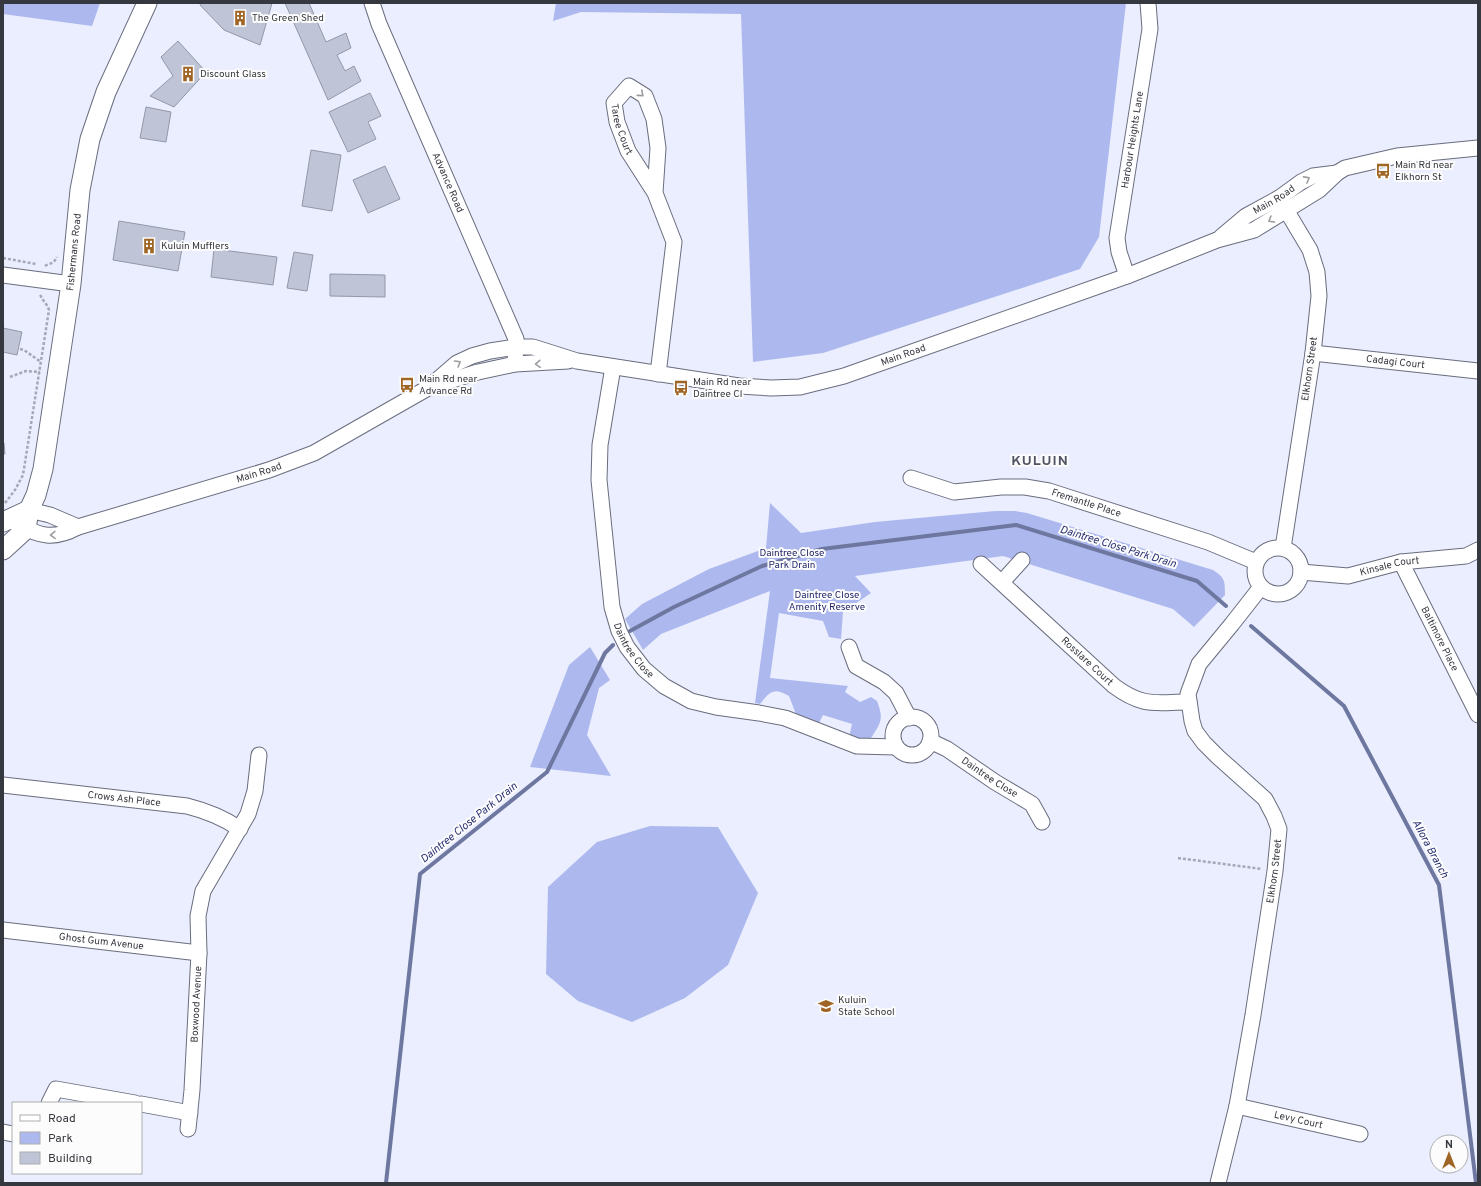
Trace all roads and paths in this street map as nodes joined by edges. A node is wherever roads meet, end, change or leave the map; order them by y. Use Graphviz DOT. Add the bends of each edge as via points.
graph roads {
  1 [pos="147,3"];
  2 [pos="372,3"];
  3 [pos="1148,3"];
  4 [pos="1478,148"];
  5 [pos="655,193"];
  6 [pos="1283,204"];
  7 [pos="3,258"];
  8 [pos="37,264"];
  9 [pos="3,275"];
  10 [pos="1127,276"];
  11 [pos="71,284"];
  12 [pos="516,347"];
  13 [pos="20,349"];
  14 [pos="1314,353"];
  15 [pos="577,361"];
  16 [pos="41,362"];
  17 [pos="515,364"];
  18 [pos="614,367"];
  19 [pos="1478,371"];
  20 [pos="40,372"];
  21 [pos="658,374"];
  22 [pos="10,377"];
  23 [pos="428,388"];
  24 [pos="911,478"];
  25 [pos="29,510"];
  26 [pos="6,520"];
  27 [pos="78,527"];
  28 [pos="26,529"];
  29 [pos="1283,548"];
  30 [pos="3,550"];
  31 [pos="1478,550"];
  32 [pos="1022,560"];
  33 [pos="1256,562"];
  34 [pos="1401,562"];
  35 [pos="981,564"];
  36 [pos="1301,572"];
  37 [pos="1002,582"];
  38 [pos="1261,587"];
  39 [pos="849,647"];
  40 [pos="1189,702"];
  41 [pos="1478,714"];
  42 [pos="909,718"];
  43 [pos="930,741"];
  44 [pos="896,747"];
  45 [pos="259,755"];
  46 [pos="3,785"];
  47 [pos="1042,822"];
  48 [pos="240,829"];
  49 [pos="1178,858"];
  50 [pos="1262,869"];
  51 [pos="3,930"];
  52 [pos="199,953"];
  53 [pos="50,1102"];
  54 [pos="129,1102"];
  55 [pos="142,1104"];
  56 [pos="1237,1106"];
  57 [pos="190,1112"];
  58 [pos="188,1129"];
  59 [pos="1360,1134"];
  60 [pos="1218,1183"];
  1 -- 11 [label="main road, Fishermans Road" via="106,92 90,140 80,190"];
  2 -- 12 [label="street, Advance Road" via="378,24 516,339"];
  3 -- 10 [label="street, Harbour Heights Lane" via="1150,29 1117,238"];
  4 -- 6 [label="street, Main Road" via="1397,156 1345,168 1337,173 1313,176"];
  5 -- 5 [label="street, Taree Court, one-way" via="628,151 617,122 614,103 630,86 645,96 654,119 658,148"];
  5 -- 21 [label="street, Taree Court" via="674,242"];
  6 -- 10 [label="street, Main Road" via="1246,216 1217,240"];
  6 -- 14 [label="street, Elkhorn Street" via="1310,250 1317,272 1320,296"];
  7 -- 8 [label="path"];
  9 -- 11 [label="street"];
  10 -- 21 [label="street, Main Road" via="844,376 800,387 739,386"];
  11 -- 25 [label="main road, Fishermans Road" via="43,469"];
  12 -- 15 [label="street, Main Road" via="534,347"];
  12 -- 17 [label="street, Advance Road"];
  23 -- 12 [label="street, Main Road, one-way" via="456,363 490,351"];
  13 -- 16 [label="path"];
  14 -- 19 [label="street, Cadagi Court"];
  14 -- 29 [label="street, Elkhorn Street"];
  15 -- 17 [label="street, Main Road, one-way"];
  15 -- 18 [label="street, Main Road"];
  17 -- 23 [label="street, Main Road" via="478,372"];
  18 -- 21 [label="street, Main Road"];
  18 -- 44 [label="street, Daintree Close" via="600,445 599,480 612,606 627,647 644,669 664,686 691,701 785,718 857,746"];
  20 -- 22 [label="path" via="26,371"];
  23 -- 27 [label="street, Main Road" via="314,453 269,470"];
  24 -- 33 [label="street, Fremantle Place" via="954,492 1025,487 1048,492 1208,542"];
  25 -- 26 [label="main road, Main Road"];
  25 -- 27 [label="street" via="50,515"];
  25 -- 28 [label="main road"];
  26 -- 28 [label="street, Main Road"];
  27 -- 28 [label="street, Main Road, one-way" via="67,533 51,536"];
  28 -- 30 [label="main road"];
  29 -- 33 [label="street" via="1266,550"];
  29 -- 36 [label="street" via="1296,556"];
  31 -- 34 [label="street, Kinsale Court" via="1466,556"];
  32 -- 37 [label="street"];
  33 -- 38 [label="street" via="1254,573"];
  34 -- 36 [label="street, Kinsale Court" via="1348,576"];
  34 -- 41 [label="street, Baltimore Place"];
  35 -- 37 [label="street, Rosslare Court"];
  36 -- 38 [label="street" via="1294,588 1283,593 1271,593"];
  37 -- 40 [label="street, Rosslare Court" via="1114,686 1126,694 1153,703"];
  38 -- 40 [label="street, Elkhorn Street" via="1199,664 1188,694"];
  39 -- 42 [label="street" via="856,666 884,682 896,693"];
  40 -- 56 [label="street, Elkhorn Street" via="1195,731 1218,757 1265,799 1279,829 1275,871"];
  42 -- 43 [label="street" via="926,724 931,735"];
  42 -- 44 [label="street" via="898,724 895,729"];
  43 -- 44 [label="street" via="924,751 912,755"];
  43 -- 47 [label="street, Daintree Close" via="947,749 1032,804"];
  45 -- 48 [label="street" via="253,802"];
  46 -- 48 [label="street, Crows Ash Place" via="187,806 214,814"];
  48 -- 52 [label="street, Boxwood Avenue" via="203,891 198,916"];
  49 -- 50 [label="path"];
  51 -- 52 [label="street, Ghost Gum Avenue"];
  52 -- 57 [label="street, Boxwood Avenue"];
  53 -- 54 [label="street" via="56,1089"];
  55 -- 57 [label="street"];
  56 -- 59 [label="street, Levy Court"];
  56 -- 60 [label="street, Elkhorn Street"];
  57 -- 58 [label="street, Boxwood Avenue"];
}
